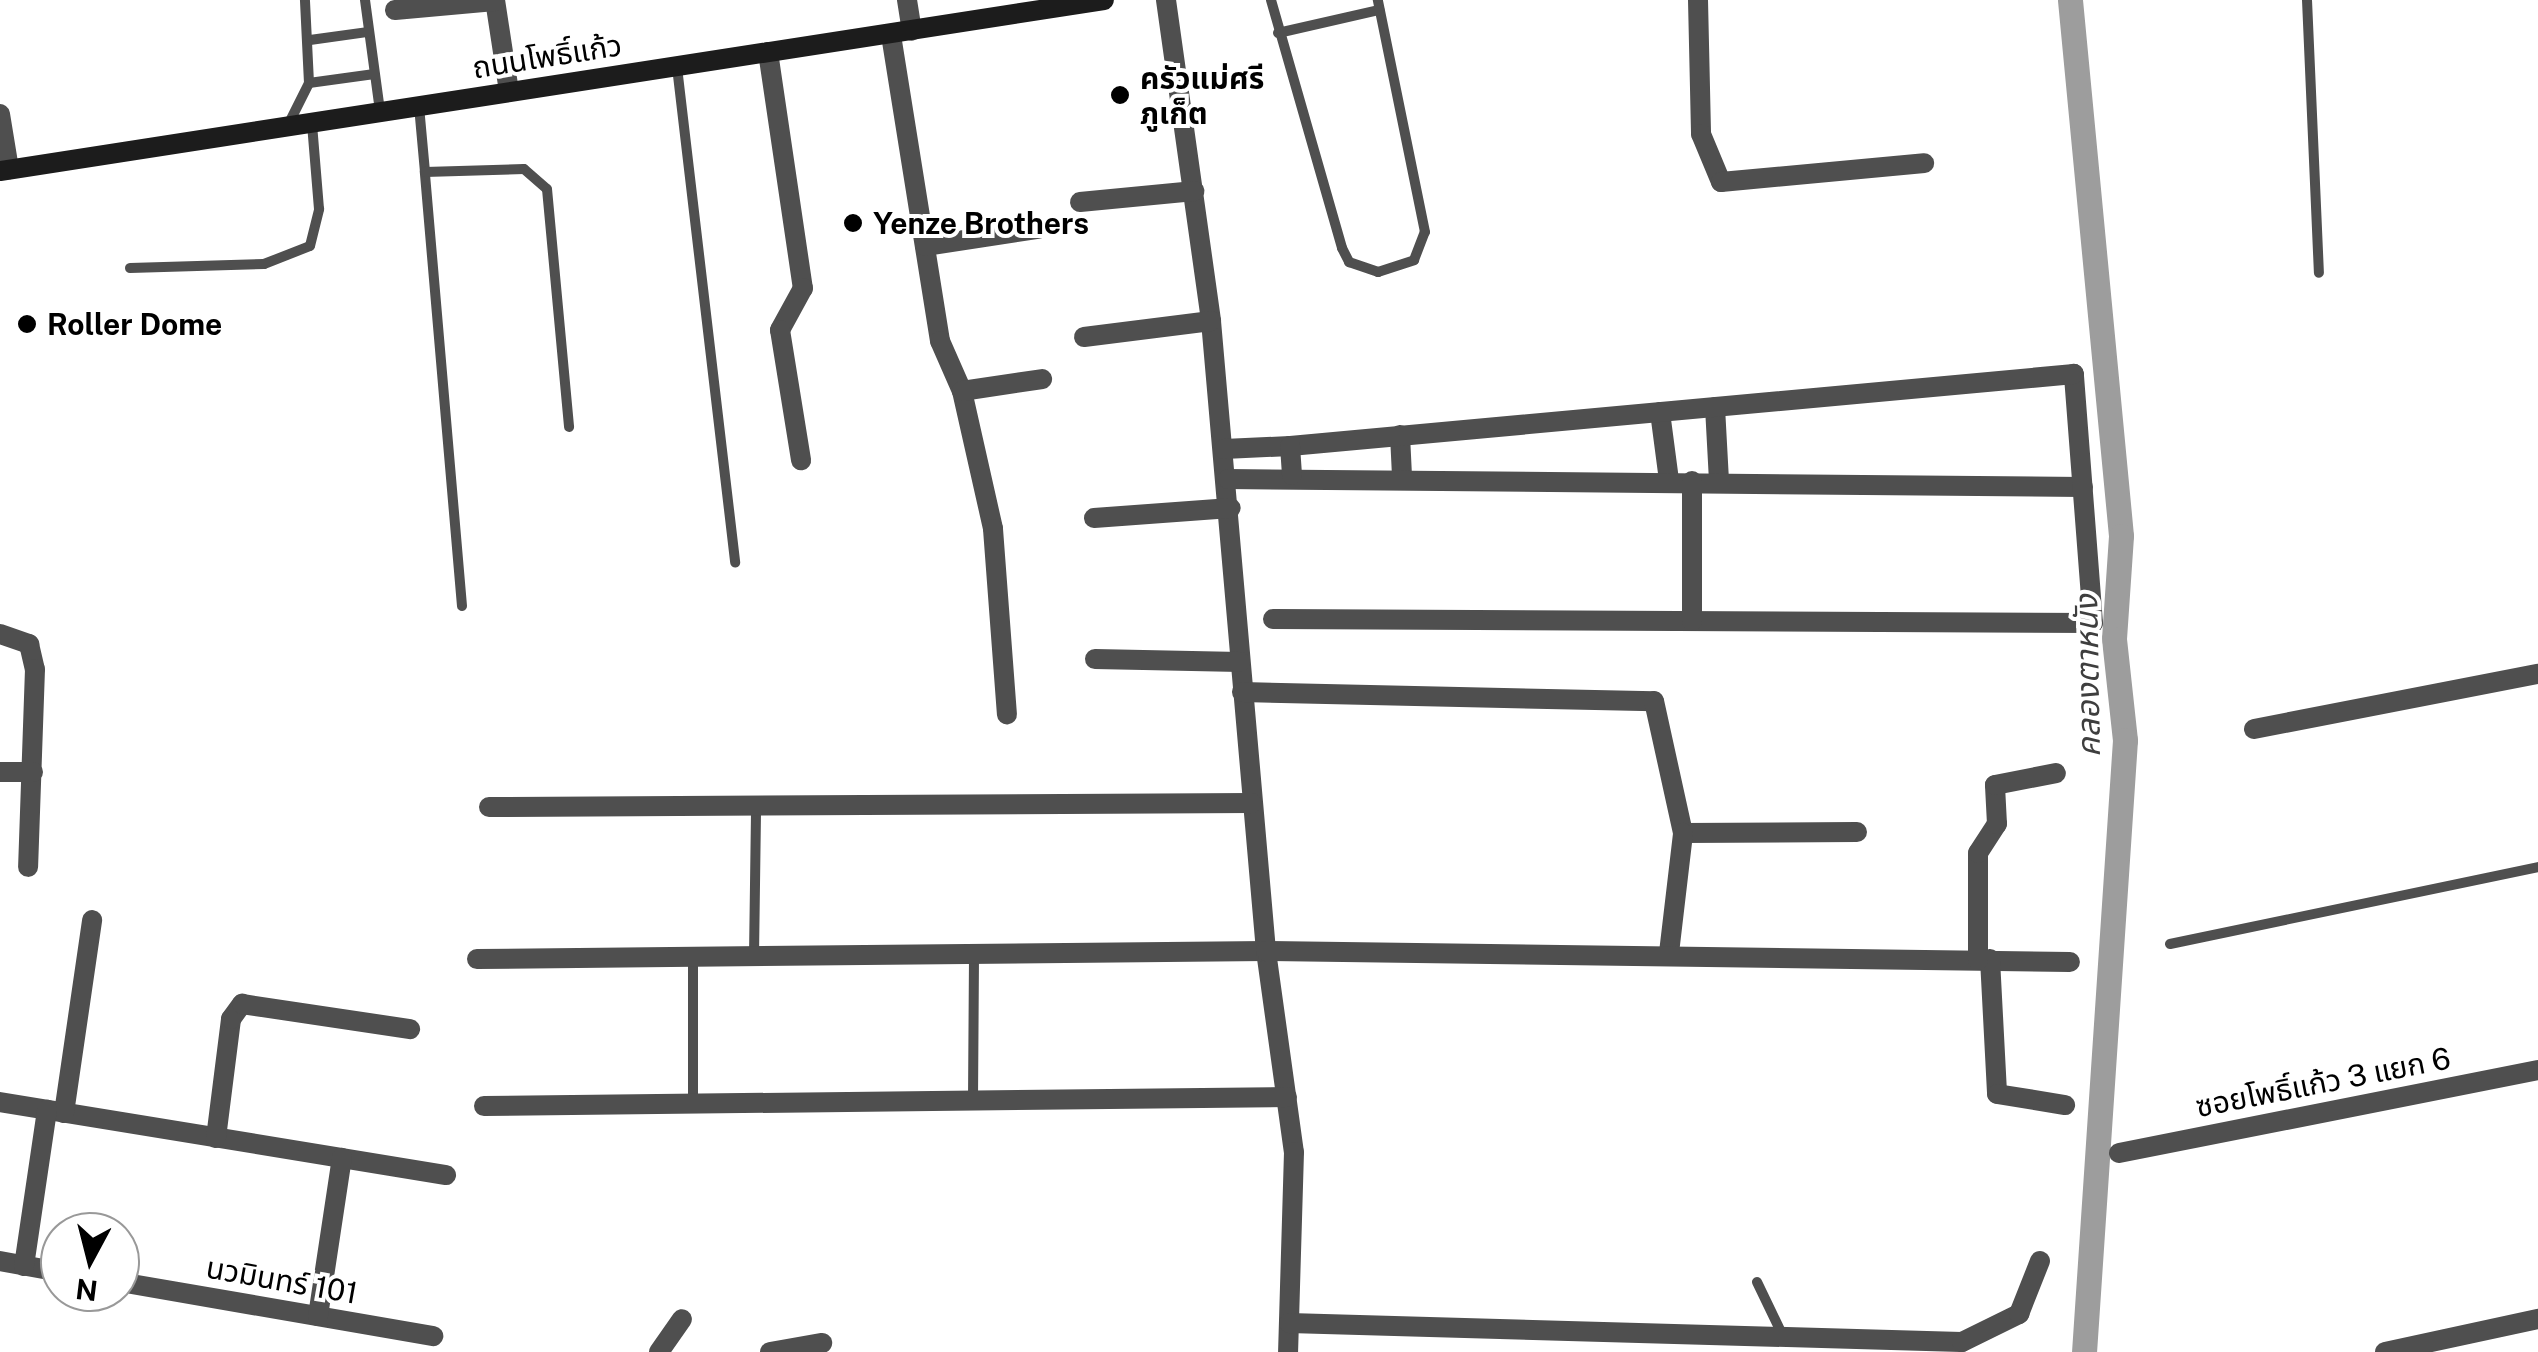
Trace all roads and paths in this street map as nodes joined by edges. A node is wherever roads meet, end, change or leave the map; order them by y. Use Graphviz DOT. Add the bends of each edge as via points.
graph roads {
  1 [pos="305,0"];
  2 [pos="365,0"];
  3 [pos="906,0"];
  4 [pos="1166,0"];
  5 [pos="1270,0"];
  6 [pos="1698,0"];
  7 [pos="2307,0"];
  8 [pos="495,1"];
  9 [pos="1094,1"];
  10 [pos="1378,5"];
  11 [pos="395,10"];
  12 [pos="912,31"];
  13 [pos="368,32"];
  14 [pos="1278,32"];
  15 [pos="890,34"];
  16 [pos="310,40"];
  17 [pos="768,52"];
  18 [pos="677,66"];
  19 [pos="374,74"];
  20 [pos="308,83"];
  21 [pos="508,92"];
  22 [pos="418,106"];
  23 [pos="380,111"];
  24 [pos="0,114"];
  25 [pos="312,122"];
  26 [pos="287,126"];
  27 [pos="1924,163"];
  28 [pos="5,170"];
  29 [pos="425,172"];
  30 [pos="1194,191"];
  31 [pos="1080,202"];
  32 [pos="1038,229"];
  33 [pos="925,246"];
  34 [pos="130,268"];
  35 [pos="2318,273"];
  36 [pos="1212,321"];
  37 [pos="1084,337"];
  38 [pos="1042,379"];
  39 [pos="962,391"];
  40 [pos="1715,407"];
  41 [pos="1660,412"];
  42 [pos="570,427"];
  43 [pos="1400,436"];
  44 [pos="1290,446"];
  45 [pos="1224,448"];
  46 [pos="802,460"];
  47 [pos="1292,475"];
  48 [pos="1402,476"];
  49 [pos="1228,479"];
  50 [pos="1669,480"];
  51 [pos="1692,481"];
  52 [pos="1719,481"];
  53 [pos="2083,486"];
  54 [pos="1230,508"];
  55 [pos="1094,518"];
  56 [pos="735,563"];
  57 [pos="462,606"];
  58 [pos="1273,619"];
  59 [pos="1692,621"];
  60 [pos="0,634"];
  61 [pos="1095,660"];
  62 [pos="1240,662"];
  63 [pos="2538,674"];
  64 [pos="1242,692"];
  65 [pos="1007,714"];
  66 [pos="2254,729"];
  67 [pos="0,772"];
  68 [pos="33,772"];
  69 [pos="2056,773"];
  70 [pos="1252,803"];
  71 [pos="756,805"];
  72 [pos="489,807"];
  73 [pos="1858,832"];
  74 [pos="1683,833"];
  75 [pos="28,867"];
  76 [pos="2538,867"];
  77 [pos="92,920"];
  78 [pos="2170,944"];
  79 [pos="1266,951"];
  80 [pos="1669,953"];
  81 [pos="974,956"];
  82 [pos="754,957"];
  83 [pos="478,958"];
  84 [pos="693,958"];
  85 [pos="1984,960"];
  86 [pos="2070,962"];
  87 [pos="410,1029"];
  88 [pos="2538,1070"];
  89 [pos="1288,1097"];
  90 [pos="973,1100"];
  91 [pos="693,1101"];
  92 [pos="0,1102"];
  93 [pos="484,1106"];
  94 [pos="2065,1106"];
  95 [pos="56,1111"];
  96 [pos="216,1138"];
  97 [pos="2119,1153"];
  98 [pos="342,1158"];
  99 [pos="446,1175"];
  100 [pos="0,1261"];
  101 [pos="2040,1261"];
  102 [pos="24,1266"];
  103 [pos="40,1269"];
  104 [pos="1757,1282"];
  105 [pos="140,1285"];
  106 [pos="318,1316"];
  107 [pos="682,1319"];
  108 [pos="2538,1319"];
  109 [pos="1289,1324"];
  110 [pos="433,1336"];
  111 [pos="1784,1337"];
  112 [pos="822,1343"];
  113 [pos="660,1352"];
  114 [pos="770,1352"];
  115 [pos="1288,1352"];
  116 [pos="2385,1352"];
  1 -- 16 [label="lane"];
  2 -- 13 [label="lane"];
  3 -- 12 [label="street"];
  4 -- 30 [label="street"];
  5 -- 14 [label="lane"];
  6 -- 27 [label="street" via="1701,134 1721,182"];
  7 -- 35 [label="lane"];
  8 -- 11 [label="street"];
  8 -- 21 [label="street"];
  9 -- 12 [label="street, ถนนโพธิ์แก้ว"];
  10 -- 14 [label="lane"];
  10 -- 14 [label="lane" via="1425,232 1423,248 1399,268 1362,268 1342,248"];
  12 -- 15 [label="street, ถนนโพธิ์แก้ว"];
  13 -- 16 [label="lane"];
  13 -- 19 [label="lane"];
  15 -- 17 [label="street, ถนนโพธิ์แก้ว"];
  15 -- 33 [label="street"];
  16 -- 20 [label="lane"];
  17 -- 18 [label="street, ถนนโพธิ์แก้ว"];
  17 -- 46 [label="street" via="803,288 780,330"];
  18 -- 21 [label="street, ถนนโพธิ์แก้ว"];
  18 -- 56 [label="lane"];
  19 -- 20 [label="lane"];
  19 -- 23 [label="lane"];
  20 -- 26 [label="lane"];
  21 -- 22 [label="street, ถนนโพธิ์แก้ว"];
  22 -- 23 [label="street, ถนนโพธิ์แก้ว"];
  22 -- 29 [label="lane"];
  23 -- 25 [label="street, ถนนโพธิ์แก้ว"];
  24 -- 28 [label="street"];
  25 -- 26 [label="street, ถนนโพธิ์แก้ว"];
  25 -- 34 [label="lane" via="320,210 310,246 264,264"];
  26 -- 28 [label="street, ถนนโพธิ์แก้ว"];
  29 -- 42 [label="lane" via="524,169 547,189"];
  29 -- 57 [label="lane"];
  30 -- 31 [label="street"];
  30 -- 36 [label="street"];
  32 -- 33 [label="street"];
  33 -- 39 [label="street" via="940,340"];
  36 -- 37 [label="street"];
  36 -- 45 [label="street"];
  38 -- 39 [label="street"];
  39 -- 65 [label="street" via="993,529"];
  40 -- 41 [label="street"];
  40 -- 52 [label="street"];
  40 -- 53 [label="street" via="2074,374"];
  41 -- 43 [label="street"];
  41 -- 50 [label="street"];
  43 -- 44 [label="street"];
  43 -- 48 [label="street"];
  44 -- 45 [label="street"];
  44 -- 47 [label="street"];
  45 -- 49 [label="street"];
  47 -- 48 [label="street"];
  47 -- 49 [label="street"];
  48 -- 50 [label="street"];
  49 -- 54 [label="street"];
  50 -- 51 [label="street"];
  51 -- 52 [label="street"];
  51 -- 59 [label="street"];
  52 -- 53 [label="street"];
  53 -- 59 [label="street" via="2093,623"];
  54 -- 55 [label="street"];
  54 -- 62 [label="street"];
  58 -- 59 [label="street"];
  60 -- 68 [label="street" via="29,644 35,669"];
  61 -- 62 [label="street"];
  62 -- 64 [label="street"];
  63 -- 66 [label="street"];
  64 -- 70 [label="street"];
  64 -- 74 [label="street" via="1654,702"];
  67 -- 68 [label="street"];
  68 -- 75 [label="street"];
  69 -- 85 [label="street" via="1996,785 1997,824 1978,853"];
  70 -- 71 [label="street"];
  70 -- 79 [label="street"];
  71 -- 72 [label="street"];
  71 -- 82 [label="lane"];
  73 -- 74 [label="street"];
  74 -- 80 [label="street"];
  76 -- 78 [label="lane"];
  77 -- 95 [label="street"];
  79 -- 80 [label="street"];
  79 -- 81 [label="street"];
  79 -- 89 [label="street"];
  80 -- 85 [label="street"];
  81 -- 82 [label="street"];
  81 -- 90 [label="lane"];
  82 -- 84 [label="street"];
  83 -- 84 [label="street"];
  84 -- 91 [label="lane"];
  85 -- 86 [label="street"];
  85 -- 94 [label="street" via="1996,1094"];
  87 -- 96 [label="street" via="238,1007"];
  88 -- 97 [label="street, ซอยโพธิ์แก้ว 3 แยก 6"];
  89 -- 90 [label="street"];
  89 -- 109 [label="street" via="1295,1180"];
  90 -- 91 [label="street"];
  91 -- 93 [label="street"];
  92 -- 95 [label="street"];
  95 -- 96 [label="street"];
  95 -- 102 [label="street"];
  96 -- 98 [label="street"];
  98 -- 99 [label="street"];
  98 -- 106 [label="street"];
  100 -- 102 [label="street"];
  101 -- 111 [label="street" via="2019,1314 1982,1338"];
  102 -- 103 [label="street"];
  104 -- 111 [label="lane"];
  105 -- 106 [label="street, นวมินทร์ 101"];
  106 -- 110 [label="street, นวมินทร์ 101"];
  107 -- 113 [label="street"];
  108 -- 116 [label="street"];
  109 -- 111 [label="street"];
  109 -- 115 [label="street"];
  112 -- 114 [label="street"];
}
